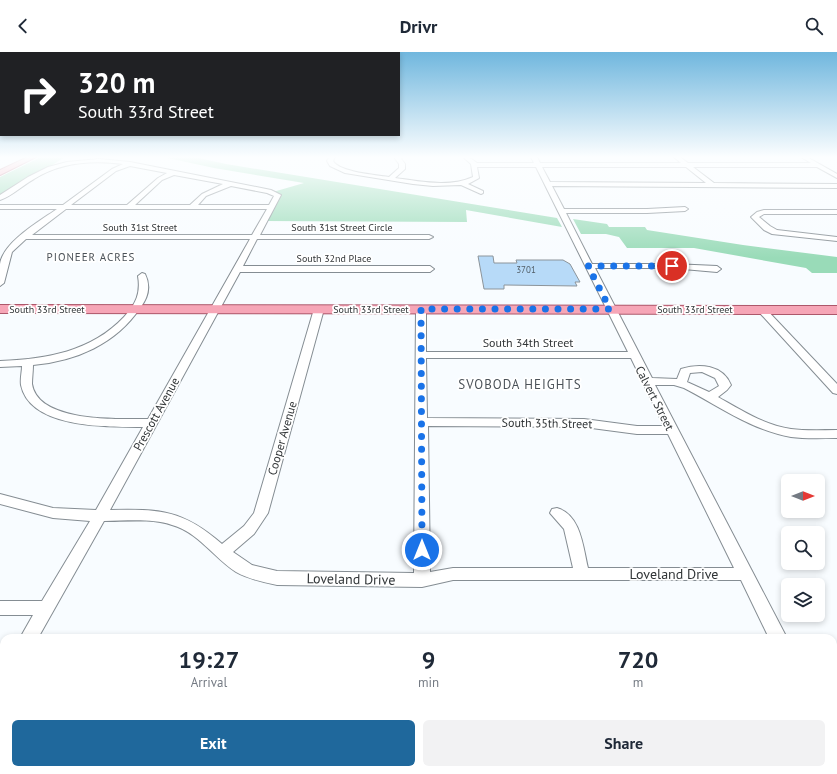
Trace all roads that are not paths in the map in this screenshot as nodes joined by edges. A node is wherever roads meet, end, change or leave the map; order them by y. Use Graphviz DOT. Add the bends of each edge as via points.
graph roads {
  1 [pos="12,191"];
  2 [pos="86,191"];
  3 [pos="147,191"];
  4 [pos="213,191"];
  5 [pos="266,191"];
  6 [pos="478,191"];
  7 [pos="551,191"];
  8 [pos="481,192"];
  9 [pos="0,198"];
  10 [pos="0,207"];
  11 [pos="64,207"];
  12 [pos="129,207"];
  13 [pos="192,207"];
  14 [pos="272,207"];
  15 [pos="685,209"];
  16 [pos="664,210"];
  17 [pos="561,211"];
  18 [pos="837,212"];
  19 [pos="675,219"];
  20 [pos="24,237"];
  21 [pos="255,237"];
  22 [pos="429,237"];
  23 [pos="837,240"];
  24 [pos="2,264"];
  25 [pos="588,266"];
  26 [pos="237,269"];
  27 [pos="430,269"];
  28 [pos="717,269"];
  29 [pos="142,276"];
  30 [pos="0,283"];
  31 [pos="0,309"];
  32 [pos="136,309"];
  33 [pos="215,309"];
  34 [pos="319,309"];
  35 [pos="421,309"];
  36 [pos="610,309"];
  37 [pos="761,310"];
  38 [pos="837,310"];
  39 [pos="421,355"];
  40 [pos="634,355"];
  41 [pos="28,363"];
  42 [pos="0,364"];
  43 [pos="647,381"];
  44 [pos="681,383"];
  45 [pos="837,391"];
  46 [pos="710,397"];
  47 [pos="422,422"];
  48 [pos="151,423"];
  49 [pos="672,430"];
  50 [pos="837,434"];
  51 [pos="0,499"];
  52 [pos="557,514"];
  53 [pos="100,516"];
  54 [pos="222,552"];
  55 [pos="582,574"];
  56 [pos="745,574"];
  57 [pos="422,580"];
  58 [pos="0,608"];
  59 [pos="46,608"];
  60 [pos="31,634"];
  61 [pos="776,634"];
  1 -- 9 [label="street"];
  2 -- 11 [label="street"];
  3 -- 12 [label="street"];
  4 -- 13 [label="street" via="204,195"];
  5 -- 14 [label="street, Prescott Avenue" via="277,194 278,197"];
  6 -- 8 [label="street"];
  7 -- 17 [label="street, Calvert Street"];
  10 -- 11 [label="street"];
  11 -- 12 [label="street"];
  11 -- 20 [label="street"];
  12 -- 13 [label="street"];
  13 -- 14 [label="street"];
  14 -- 21 [label="street, Prescott Avenue"];
  15 -- 16 [label="street"];
  16 -- 17 [label="street"];
  16 -- 19 [label="street"];
  17 -- 25 [label="street, Calvert Street"];
  18 -- 23 [label="street" via="756,214 756,218 775,232"];
  20 -- 21 [label="street, South 31st Street"];
  20 -- 24 [label="street" via="10,248"];
  21 -- 22 [label="street, South 31st Street Circle"];
  21 -- 26 [label="street, Prescott Avenue"];
  24 -- 30 [label="street"];
  25 -- 28 [label="street" via="678,266"];
  25 -- 36 [label="street, Calvert Street"];
  26 -- 27 [label="street, South 32nd Place"];
  26 -- 33 [label="street, Prescott Avenue"];
  29 -- 32 [label="street" via="145,292"];
  31 -- 32 [label="main road, South 33rd Street"];
  32 -- 33 [label="main road, South 33rd Street"];
  32 -- 41 [label="street" via="122,326 101,342 65,356"];
  33 -- 34 [label="main road, South 33rd Street"];
  33 -- 48 [label="street, Prescott Avenue"];
  34 -- 35 [label="main road, South 33rd Street"];
  34 -- 54 [label="street, Cooper Avenue" via="261,513 247,534"];
  35 -- 36 [label="main road, South 33rd Street"];
  35 -- 39 [label="street"];
  36 -- 37 [label="main road, South 33rd Street"];
  36 -- 40 [label="street, Calvert Street"];
  37 -- 38 [label="main road, South 33rd Street"];
  37 -- 45 [label="street"];
  39 -- 40 [label="street, South 34th Street"];
  39 -- 47 [label="street"];
  40 -- 43 [label="street, Calvert Street"];
  41 -- 42 [label="street"];
  41 -- 48 [label="street" via="25,375 28,392 41,406 50,411 73,419 89,421"];
  43 -- 44 [label="street"];
  43 -- 49 [label="street, Calvert Street"];
  44 -- 46 [label="street"];
  44 -- 46 [label="street" via="685,371 690,369 713,372 722,378 725,385"];
  46 -- 50 [label="street" via="761,424 781,431"];
  47 -- 49 [label="street, South 35th Street" via="584,423 637,430"];
  47 -- 57 [label="street"];
  48 -- 53 [label="street, Prescott Avenue"];
  49 -- 56 [label="street, Calvert Street"];
  51 -- 53 [label="street, Loveland Drive" via="51,513"];
  52 -- 55 [label="street" via="565,519 571,528"];
  53 -- 54 [label="street, Loveland Drive" via="150,516 175,520 198,531"];
  53 -- 59 [label="street, Prescott Avenue"];
  54 -- 57 [label="street, Loveland Drive" via="246,570 277,578"];
  55 -- 56 [label="street, Loveland Drive"];
  55 -- 57 [label="street, Loveland Drive" via="453,574"];
  56 -- 61 [label="street, Calvert Street"];
  58 -- 59 [label="street"];
  59 -- 60 [label="street, Prescott Avenue"];
}
